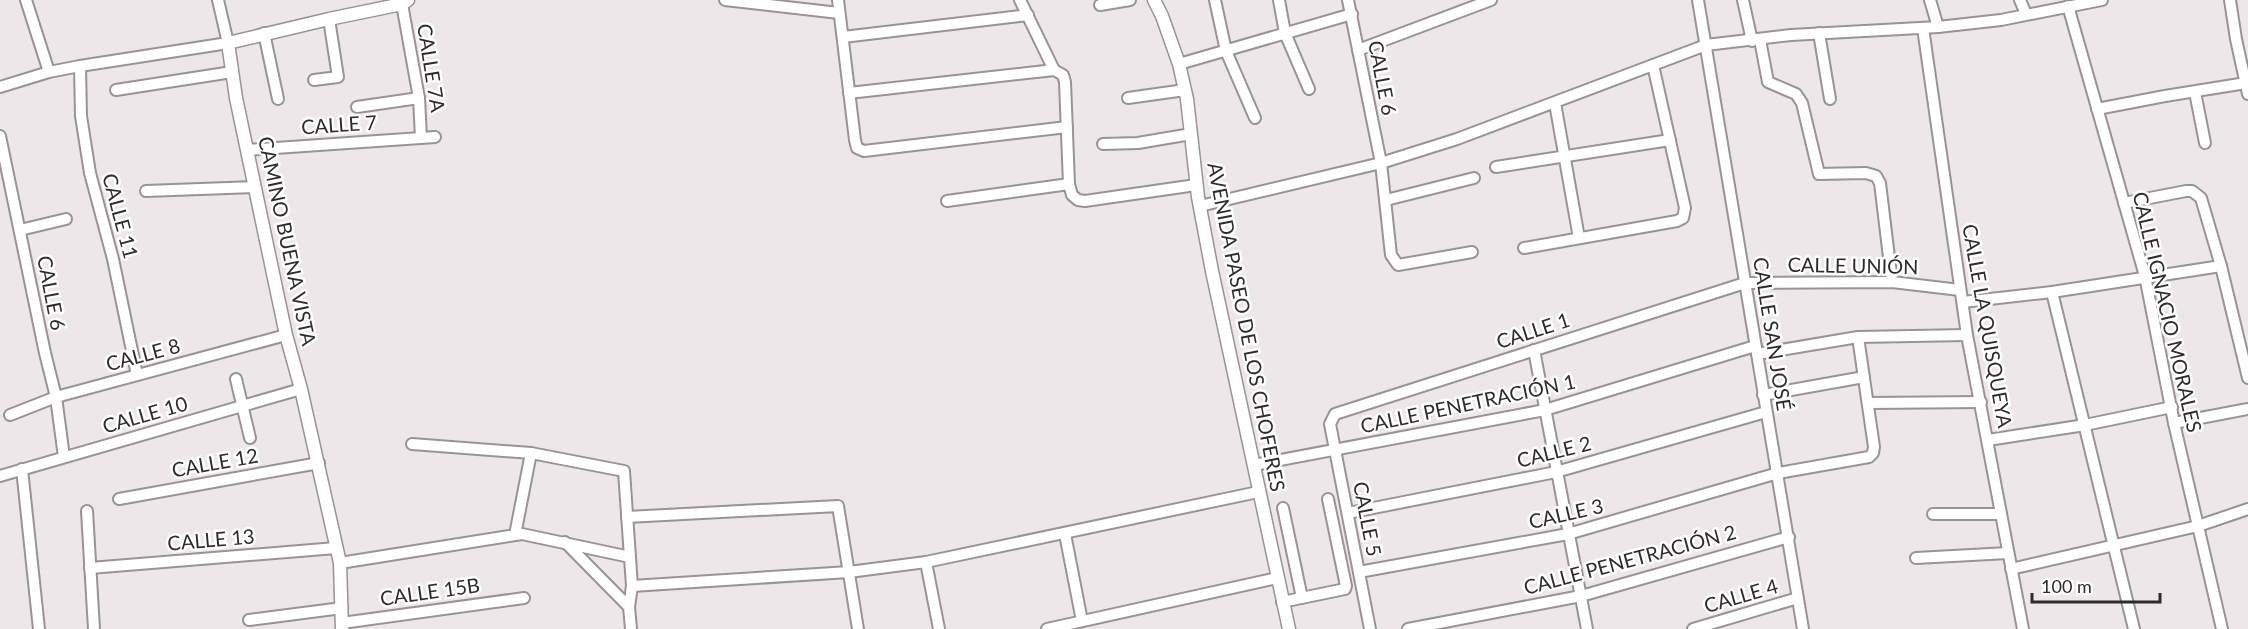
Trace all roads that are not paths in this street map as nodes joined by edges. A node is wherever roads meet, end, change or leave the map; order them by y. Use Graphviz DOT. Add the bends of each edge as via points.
graph roads {
  1 [pos="26,0"];
  2 [pos="218,0"];
  3 [pos="724,0"];
  4 [pos="838,0"];
  5 [pos="1020,0"];
  6 [pos="1130,0"];
  7 [pos="1155,0"];
  8 [pos="1215,0"];
  9 [pos="1279,0"];
  10 [pos="1348,0"];
  11 [pos="1491,0"];
  12 [pos="1698,0"];
  13 [pos="1743,0"];
  14 [pos="1930,0"];
  15 [pos="2020,0"];
  16 [pos="2102,0"];
  17 [pos="2230,0"];
  18 [pos="405,2"];
  19 [pos="782,3"];
  20 [pos="1100,4"];
  21 [pos="2068,6"];
  22 [pos="839,12"];
  23 [pos="1352,14"];
  24 [pos="2026,14"];
  25 [pos="1028,15"];
  26 [pos="329,19"];
  27 [pos="1938,27"];
  28 [pos="1923,28"];
  29 [pos="264,33"];
  30 [pos="1285,33"];
  31 [pos="1819,33"];
  32 [pos="843,38"];
  33 [pos="1756,41"];
  34 [pos="228,43"];
  35 [pos="1706,45"];
  36 [pos="1358,50"];
  37 [pos="1226,51"];
  38 [pos="1179,64"];
  39 [pos="1653,65"];
  40 [pos="80,66"];
  41 [pos="1054,70"];
  42 [pos="49,72"];
  43 [pos="232,72"];
  44 [pos="314,80"];
  45 [pos="0,87"];
  46 [pos="2247,88"];
  47 [pos="116,90"];
  48 [pos="1185,90"];
  49 [pos="1310,90"];
  50 [pos="849,93"];
  51 [pos="2196,93"];
  52 [pos="419,98"];
  53 [pos="1128,98"];
  54 [pos="278,99"];
  55 [pos="1830,99"];
  56 [pos="1555,103"];
  57 [pos="357,106"];
  58 [pos="2097,110"];
  59 [pos="1254,118"];
  60 [pos="1067,127"];
  61 [pos="1191,134"];
  62 [pos="0,136"];
  63 [pos="435,136"];
  64 [pos="421,138"];
  65 [pos="1670,140"];
  66 [pos="2205,143"];
  67 [pos="1103,144"];
  68 [pos="247,150"];
  69 [pos="1565,156"];
  70 [pos="1381,163"];
  71 [pos="1496,167"];
  72 [pos="1474,178"];
  73 [pos="1069,184"];
  74 [pos="1196,185"];
  75 [pos="255,187"];
  76 [pos="146,191"];
  77 [pos="1386,200"];
  78 [pos="947,201"];
  79 [pos="2124,203"];
  80 [pos="1200,206"];
  81 [pos="66,219"];
  82 [pos="20,231"];
  83 [pos="1579,238"];
  84 [pos="1524,248"];
  85 [pos="1472,252"];
  86 [pos="2220,266"];
  87 [pos="2145,276"];
  88 [pos="1892,282"];
  89 [pos="1745,283"];
  90 [pos="1960,290"];
  91 [pos="2052,292"];
  92 [pos="1963,302"];
  93 [pos="1967,335"];
  94 [pos="286,336"];
  95 [pos="1857,337"];
  96 [pos="1534,350"];
  97 [pos="1756,350"];
  98 [pos="137,375"];
  99 [pos="1864,377"];
  100 [pos="2248,378"];
  101 [pos="236,379"];
  102 [pos="301,388"];
  103 [pos="1763,395"];
  104 [pos="56,397"];
  105 [pos="1981,402"];
  106 [pos="1868,404"];
  107 [pos="242,405"];
  108 [pos="2172,407"];
  109 [pos="2248,409"];
  110 [pos="1545,410"];
  111 [pos="1766,412"];
  112 [pos="10,415"];
  113 [pos="1332,416"];
  114 [pos="2174,423"];
  115 [pos="2085,425"];
  116 [pos="250,438"];
  117 [pos="1988,440"];
  118 [pos="412,444"];
  119 [pos="1336,450"];
  120 [pos="531,453"];
  121 [pos="64,457"];
  122 [pos="319,463"];
  123 [pos="1254,465"];
  124 [pos="22,470"];
  125 [pos="1556,472"];
  126 [pos="1778,472"];
  127 [pos="0,476"];
  128 [pos="1258,492"];
  129 [pos="119,499"];
  130 [pos="1328,499"];
  131 [pos="1283,508"];
  132 [pos="2248,509"];
  133 [pos="87,511"];
  134 [pos="1348,513"];
  135 [pos="1933,514"];
  136 [pos="2001,514"];
  137 [pos="627,517"];
  138 [pos="2198,526"];
  139 [pos="1065,534"];
  140 [pos="1568,534"];
  141 [pos="515,535"];
  142 [pos="1789,537"];
  143 [pos="565,543"];
  144 [pos="2115,546"];
  145 [pos="336,548"];
  146 [pos="2008,553"];
  147 [pos="630,558"];
  148 [pos="1916,558"];
  149 [pos="926,562"];
  150 [pos="340,563"];
  151 [pos="90,568"];
  152 [pos="2011,569"];
  153 [pos="849,572"];
  154 [pos="1359,572"];
  155 [pos="1276,578"];
  156 [pos="632,586"];
  157 [pos="1581,596"];
  158 [pos="524,598"];
  159 [pos="1302,598"];
  160 [pos="1798,598"];
  161 [pos="1282,602"];
  162 [pos="629,607"];
  163 [pos="342,608"];
  164 [pos="249,620"];
  165 [pos="1082,621"];
  166 [pos="342,626"];
  167 [pos="39,629"];
  168 [pos="94,629"];
  169 [pos="631,629"];
  170 [pos="858,629"];
  171 [pos="939,629"];
  172 [pos="1047,629"];
  173 [pos="1289,629"];
  174 [pos="1370,629"];
  175 [pos="1408,629"];
  176 [pos="1587,629"];
  177 [pos="1694,629"];
  178 [pos="1803,629"];
  179 [pos="2023,629"];
  180 [pos="2134,629"];
  181 [pos="2222,629"];
  1 -- 42 [label="street"];
  2 -- 34 [label="street"];
  3 -- 19 [label="street"];
  4 -- 22 [label="street"];
  5 -- 25 [label="street"];
  6 -- 20 [label="street"];
  7 -- 38 [label="street, AVENIDA PASEO DE LOS CHOFERES"];
  8 -- 37 [label="street"];
  9 -- 30 [label="street"];
  10 -- 23 [label="street, CALLE 6"];
  11 -- 36 [label="street"];
  12 -- 35 [label="street"];
  13 -- 33 [label="street"];
  14 -- 27 [label="street"];
  15 -- 24 [label="street"];
  16 -- 21 [label="street"];
  17 -- 46 [label="street"];
  18 -- 26 [label="street"];
  18 -- 52 [label="street, CALLE 7A"];
  19 -- 22 [label="street"];
  21 -- 24 [label="street"];
  21 -- 58 [label="street, CALLE IGNACIO MORALES"];
  22 -- 32 [label="street"];
  23 -- 30 [label="street"];
  23 -- 36 [label="street, CALLE 6"];
  24 -- 27 [label="street"];
  25 -- 32 [label="street"];
  25 -- 41 [label="street"];
  26 -- 29 [label="street"];
  26 -- 44 [label="street" via="338,77"];
  27 -- 28 [label="street"];
  28 -- 31 [label="street"];
  28 -- 90 [label="street, CALLE LA QUISQUEYA"];
  29 -- 34 [label="street"];
  29 -- 54 [label="street"];
  30 -- 37 [label="street"];
  30 -- 49 [label="street"];
  31 -- 33 [label="street"];
  31 -- 55 [label="street"];
  32 -- 50 [label="street"];
  33 -- 35 [label="street"];
  33 -- 88 [label="street" via="1768,82 1796,94 1802,103 1819,174 1866,173 1880,183"];
  34 -- 40 [label="street"];
  34 -- 43 [label="street, CAMINO BUENA VISTA"];
  35 -- 39 [label="street"];
  35 -- 89 [label="street, CALLE SAN JOSÉ"];
  36 -- 70 [label="street, CALLE 6"];
  37 -- 38 [label="street"];
  37 -- 59 [label="street"];
  38 -- 48 [label="street, AVENIDA PASEO DE LOS CHOFERES"];
  39 -- 56 [label="street"];
  39 -- 65 [label="street"];
  40 -- 42 [label="street"];
  40 -- 98 [label="street, CALLE 11" via="81,116 90,173"];
  41 -- 50 [label="street"];
  41 -- 60 [label="street" via="1063,75 1065,82"];
  42 -- 45 [label="street"];
  43 -- 47 [label="street"];
  43 -- 68 [label="street, CAMINO BUENA VISTA"];
  46 -- 51 [label="street"];
  48 -- 53 [label="street"];
  48 -- 61 [label="street, AVENIDA PASEO DE LOS CHOFERES"];
  50 -- 60 [label="street" via="855,140 864,151"];
  51 -- 58 [label="street"];
  51 -- 66 [label="street"];
  52 -- 57 [label="street"];
  52 -- 64 [label="street, CALLE 7A"];
  56 -- 69 [label="street"];
  56 -- 70 [label="street"];
  58 -- 79 [label="street, CALLE IGNACIO MORALES"];
  60 -- 73 [label="street"];
  61 -- 67 [label="street"];
  61 -- 74 [label="street, AVENIDA PASEO DE LOS CHOFERES"];
  62 -- 82 [label="street, CALLE 6"];
  63 -- 64 [label="street, CALLE 7"];
  64 -- 68 [label="street, CALLE 7"];
  65 -- 69 [label="street"];
  65 -- 83 [label="street" via="1685,208 1683,218"];
  68 -- 75 [label="street, CAMINO BUENA VISTA"];
  69 -- 71 [label="street"];
  69 -- 83 [label="street"];
  70 -- 77 [label="street, CALLE 6"];
  70 -- 80 [label="street"];
  72 -- 77 [label="street"];
  73 -- 74 [label="street" via="1072,195 1085,201"];
  73 -- 78 [label="street"];
  74 -- 80 [label="street, AVENIDA PASEO DE LOS CHOFERES"];
  75 -- 76 [label="street"];
  75 -- 94 [label="street, CAMINO BUENA VISTA"];
  77 -- 85 [label="street, CALLE 6" via="1391,255 1398,265"];
  79 -- 86 [label="street" via="2186,191 2198,194"];
  79 -- 87 [label="street, CALLE IGNACIO MORALES"];
  80 -- 123 [label="street, AVENIDA PASEO DE LOS CHOFERES"];
  81 -- 82 [label="street"];
  82 -- 104 [label="street, CALLE 6"];
  83 -- 84 [label="street"];
  86 -- 87 [label="street"];
  86 -- 100 [label="street"];
  87 -- 91 [label="street"];
  87 -- 108 [label="street, CALLE IGNACIO MORALES"];
  88 -- 89 [label="street, CALLE UNIÓN"];
  88 -- 90 [label="street, CALLE UNIÓN"];
  89 -- 96 [label="street, CALLE 1"];
  89 -- 97 [label="street, CALLE SAN JOSÉ"];
  90 -- 92 [label="street, CALLE LA QUISQUEYA"];
  91 -- 92 [label="street"];
  91 -- 115 [label="street"];
  92 -- 93 [label="street, CALLE LA QUISQUEYA"];
  93 -- 95 [label="street, CALLE PENETRACIÓN 1"];
  93 -- 105 [label="street, CALLE LA QUISQUEYA"];
  94 -- 98 [label="street, CALLE 8"];
  94 -- 102 [label="street, CAMINO BUENA VISTA"];
  95 -- 97 [label="street, CALLE PENETRACIÓN 1"];
  95 -- 99 [label="street"];
  96 -- 110 [label="street"];
  96 -- 113 [label="street, CALLE 1"];
  97 -- 103 [label="street, CALLE SAN JOSÉ"];
  97 -- 110 [label="street, CALLE PENETRACIÓN 1"];
  98 -- 104 [label="street, CALLE 8"];
  99 -- 103 [label="street"];
  99 -- 106 [label="street"];
  101 -- 107 [label="street"];
  102 -- 107 [label="street, CALLE 10"];
  102 -- 122 [label="street, CAMINO BUENA VISTA"];
  103 -- 111 [label="street, CALLE SAN JOSÉ"];
  104 -- 112 [label="street, CALLE 8"];
  104 -- 121 [label="street, CALLE 6"];
  105 -- 106 [label="street"];
  105 -- 117 [label="street, CALLE LA QUISQUEYA"];
  106 -- 126 [label="street, CALLE 3" via="1874,447 1869,457"];
  107 -- 116 [label="street"];
  107 -- 121 [label="street, CALLE 10"];
  108 -- 114 [label="street, CALLE IGNACIO MORALES"];
  108 -- 115 [label="street"];
  109 -- 114 [label="street"];
  110 -- 119 [label="street, CALLE PENETRACIÓN 1"];
  110 -- 125 [label="street"];
  111 -- 125 [label="street, CALLE 2"];
  111 -- 126 [label="street, CALLE SAN JOSÉ"];
  113 -- 119 [label="street, CALLE 5"];
  114 -- 138 [label="street, CALLE IGNACIO MORALES"];
  115 -- 117 [label="street"];
  115 -- 144 [label="street"];
  117 -- 136 [label="street, CALLE LA QUISQUEYA"];
  118 -- 120 [label="street"];
  119 -- 123 [label="street, CALLE PENETRACIÓN 1"];
  119 -- 134 [label="street, CALLE 5"];
  120 -- 137 [label="street" via="624,471"];
  120 -- 141 [label="street"];
  121 -- 124 [label="street, CALLE 10"];
  122 -- 129 [label="street, CALLE 12"];
  122 -- 145 [label="street, CAMINO BUENA VISTA"];
  123 -- 128 [label="street, AVENIDA PASEO DE LOS CHOFERES"];
  124 -- 127 [label="street, CALLE 10"];
  124 -- 167 [label="street"];
  125 -- 134 [label="street, CALLE 2"];
  125 -- 140 [label="street"];
  126 -- 140 [label="street, CALLE 3"];
  126 -- 142 [label="street, CALLE SAN JOSÉ"];
  128 -- 139 [label="street"];
  128 -- 155 [label="street, AVENIDA PASEO DE LOS CHOFERES"];
  130 -- 159 [label="street" via="1346,586 1342,591"];
  131 -- 159 [label="street"];
  132 -- 138 [label="street"];
  133 -- 151 [label="street"];
  134 -- 154 [label="street, CALLE 5"];
  135 -- 136 [label="street"];
  136 -- 146 [label="street, CALLE LA QUISQUEYA"];
  137 -- 147 [label="street"];
  137 -- 153 [label="street" via="838,506"];
  138 -- 144 [label="street"];
  138 -- 181 [label="street, CALLE IGNACIO MORALES"];
  139 -- 149 [label="street"];
  139 -- 165 [label="street"];
  140 -- 154 [label="street, CALLE 3"];
  140 -- 157 [label="street"];
  141 -- 143 [label="street"];
  141 -- 150 [label="street"];
  142 -- 157 [label="street, CALLE PENETRACIÓN 2"];
  142 -- 160 [label="street, CALLE SAN JOSÉ"];
  143 -- 147 [label="street"];
  143 -- 162 [label="street"];
  144 -- 152 [label="street"];
  144 -- 180 [label="street"];
  145 -- 150 [label="street, CAMINO BUENA VISTA"];
  145 -- 151 [label="street, CALLE 13"];
  146 -- 148 [label="street"];
  146 -- 152 [label="street, CALLE LA QUISQUEYA"];
  147 -- 156 [label="street"];
  149 -- 153 [label="street"];
  149 -- 171 [label="street"];
  150 -- 163 [label="street, CAMINO BUENA VISTA"];
  151 -- 168 [label="street"];
  152 -- 179 [label="street, CALLE LA QUISQUEYA"];
  153 -- 156 [label="street"];
  153 -- 170 [label="street"];
  154 -- 174 [label="street, CALLE 5"];
  155 -- 161 [label="street, AVENIDA PASEO DE LOS CHOFERES"];
  155 -- 165 [label="street"];
  156 -- 162 [label="street"];
  157 -- 175 [label="street, CALLE PENETRACIÓN 2"];
  157 -- 176 [label="street"];
  158 -- 166 [label="street, CALLE 15B"];
  159 -- 161 [label="street"];
  160 -- 177 [label="street, CALLE 4"];
  160 -- 178 [label="street, CALLE SAN JOSÉ"];
  161 -- 173 [label="street, AVENIDA PASEO DE LOS CHOFERES"];
  162 -- 169 [label="street"];
  163 -- 164 [label="street"];
  163 -- 166 [label="street, CAMINO BUENA VISTA"];
  165 -- 172 [label="street"];
}
